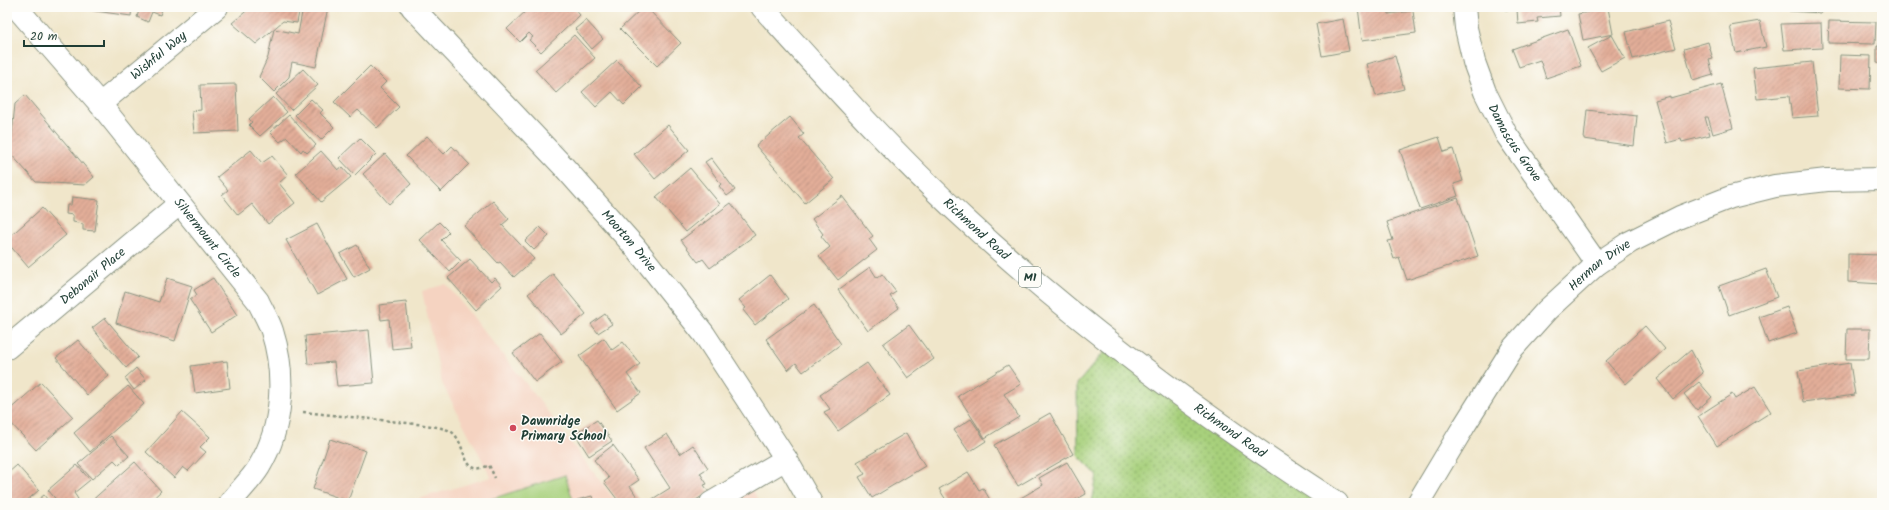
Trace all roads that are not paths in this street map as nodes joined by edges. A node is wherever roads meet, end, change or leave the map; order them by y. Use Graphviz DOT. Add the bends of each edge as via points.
graph roads {
  1 [pos="16,7"];
  2 [pos="217,7"];
  3 [pos="412,7"];
  4 [pos="762,7"];
  5 [pos="1464,7"];
  6 [pos="100,104"];
  7 [pos="1882,179"];
  8 [pos="179,204"];
  9 [pos="1597,264"];
  10 [pos="7,348"];
  11 [pos="786,459"];
  12 [pos="230,503"];
  13 [pos="711,503"];
  14 [pos="811,503"];
  15 [pos="1337,503"];
  16 [pos="1418,503"];
  1 -- 6 [label="main road, Silvermount Circle"];
  2 -- 6 [label="main road, Wishful Way"];
  3 -- 11 [label="main road, Moorton Drive" via="564,167 635,247 704,334"];
  4 -- 15 [label="main road, Richmond Road / M1" via="862,118 966,220 1050,294 1152,376"];
  5 -- 9 [label="main road, Damascus Grove" via="1474,62 1485,92 1506,134"];
  6 -- 8 [label="main road, Silvermount Circle"];
  7 -- 9 [label="main road, Herman Drive" via="1820,181 1775,186 1731,197 1680,217 1630,242"];
  8 -- 10 [label="main road, Debonair Place"];
  8 -- 12 [label="main road, Silvermount Circle" via="258,301 272,330 278,358 281,385 272,440 258,468"];
  9 -- 16 [label="main road, Herman Drive" via="1548,310 1513,348"];
  11 -- 13 [label="main road"];
  11 -- 14 [label="main road, Moorton Drive"];
}
